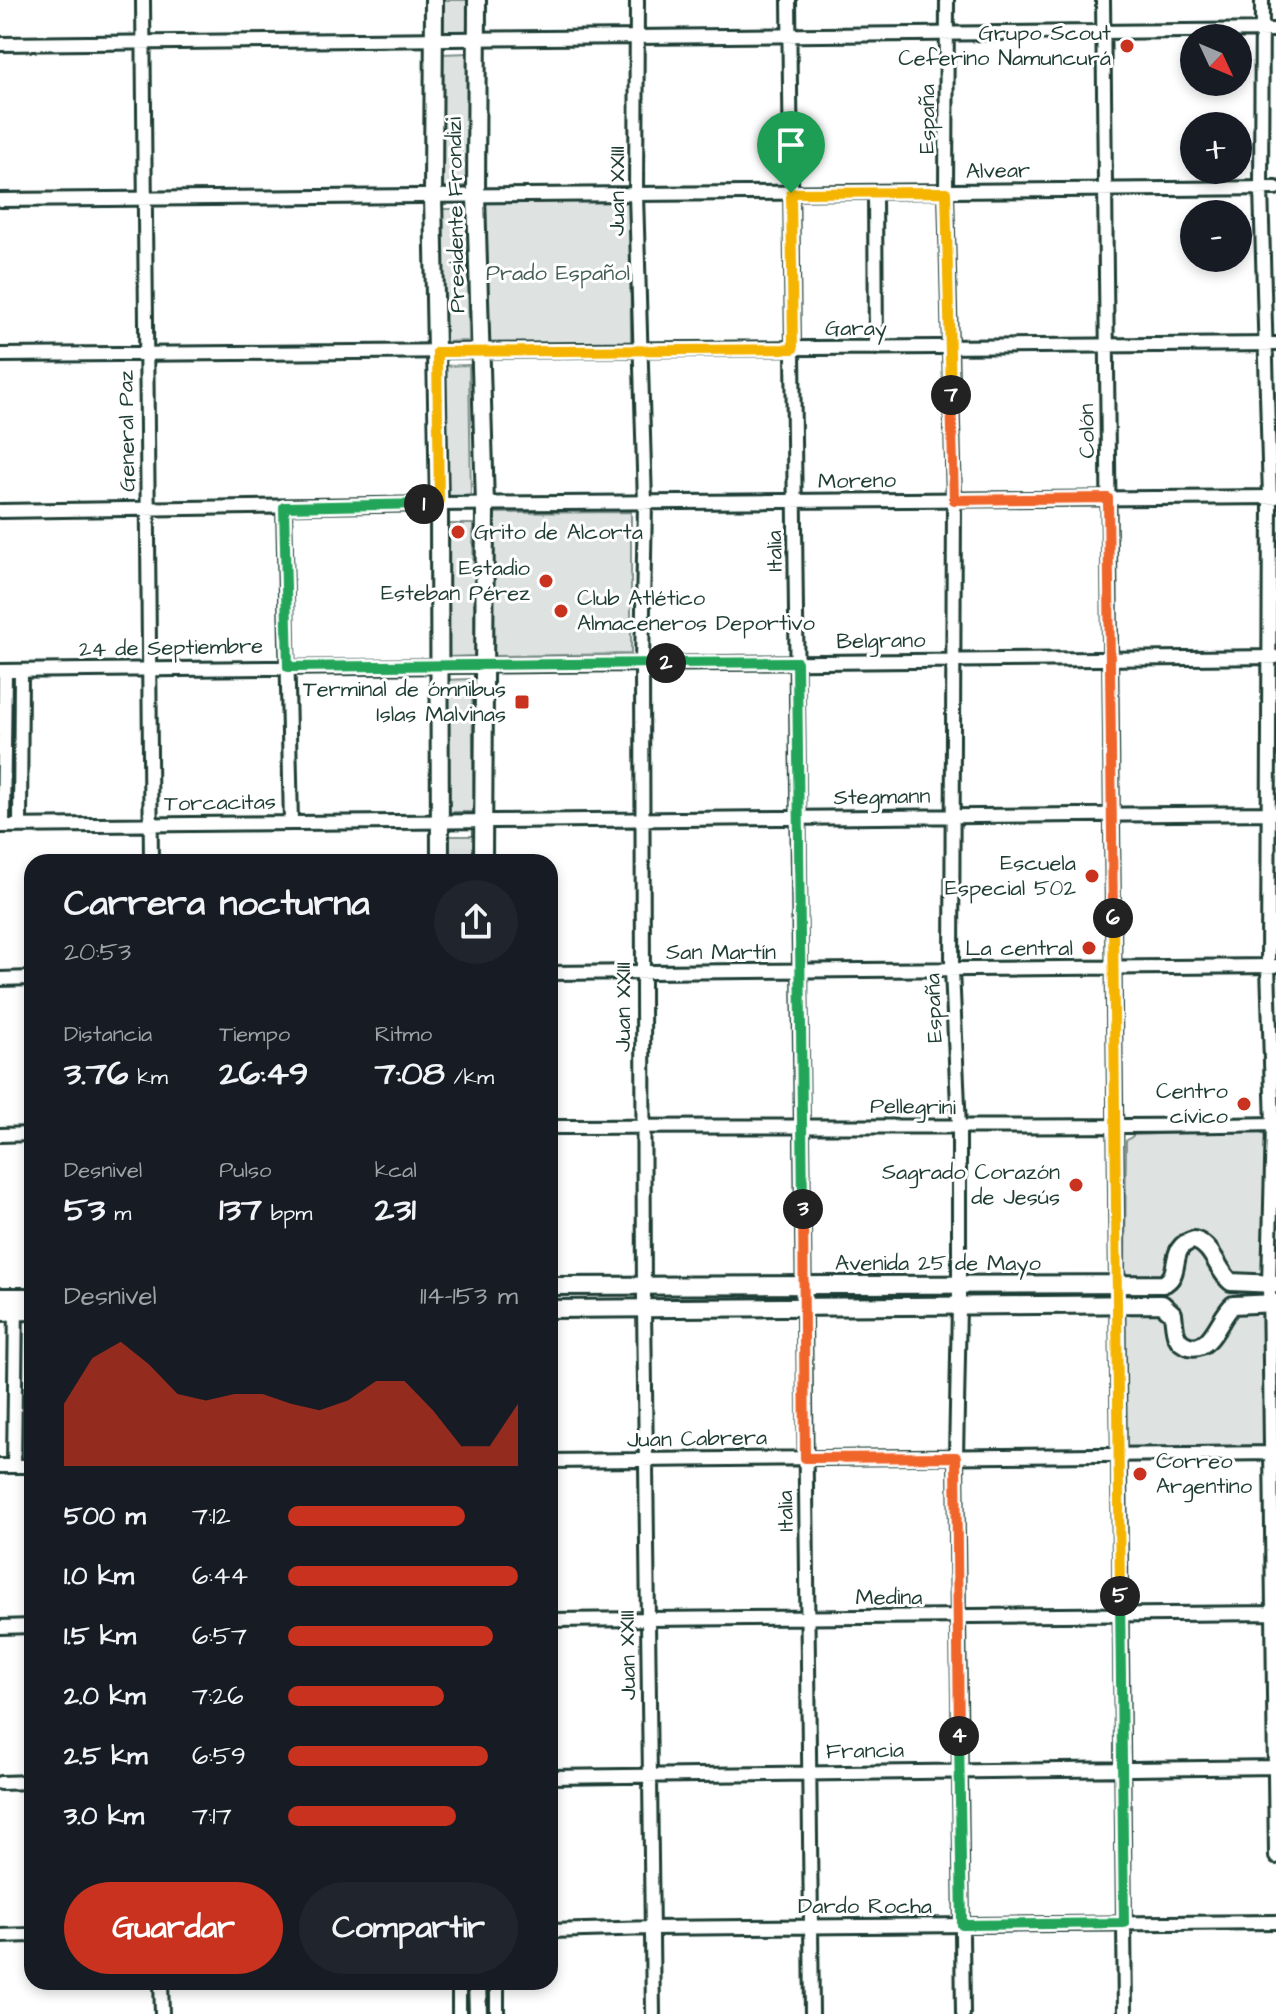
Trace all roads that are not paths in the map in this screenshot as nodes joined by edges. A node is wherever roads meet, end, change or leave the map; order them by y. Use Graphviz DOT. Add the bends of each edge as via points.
graph roads {
  1 [pos="143,0"];
  2 [pos="434,0"];
  3 [pos="477,0"];
  4 [pos="637,0"];
  5 [pos="789,0"];
  6 [pos="947,0"];
  7 [pos="1103,0"];
  8 [pos="1262,0"];
  9 [pos="1269,30"];
  10 [pos="1103,32"];
  11 [pos="947,34"];
  12 [pos="789,35"];
  13 [pos="637,36"];
  14 [pos="435,38"];
  15 [pos="478,38"];
  16 [pos="144,42"];
  17 [pos="0,44"];
  18 [pos="1261,188"];
  19 [pos="1276,188"];
  20 [pos="1105,190"];
  21 [pos="946,192"];
  22 [pos="791,193"];
  23 [pos="875,193"];
  24 [pos="636,195"];
  25 [pos="433,196"];
  26 [pos="476,196"];
  27 [pos="145,198"];
  28 [pos="0,200"];
  29 [pos="1270,344"];
  30 [pos="1106,345"];
  31 [pos="949,347"];
  32 [pos="876,348"];
  33 [pos="793,349"];
  34 [pos="639,350"];
  35 [pos="480,351"];
  36 [pos="437,352"];
  37 [pos="146,354"];
  38 [pos="0,355"];
  39 [pos="1273,497"];
  40 [pos="1108,498"];
  41 [pos="954,500"];
  42 [pos="795,502"];
  43 [pos="645,503"];
  44 [pos="439,504"];
  45 [pos="485,505"];
  46 [pos="284,507"];
  47 [pos="148,509"];
  48 [pos="0,511"];
  49 [pos="1272,657"];
  50 [pos="1110,658"];
  51 [pos="952,660"];
  52 [pos="797,662"];
  53 [pos="642,663"];
  54 [pos="482,664"];
  55 [pos="439,665"];
  56 [pos="288,667"];
  57 [pos="149,669"];
  58 [pos="2,671"];
  59 [pos="21,671"];
  60 [pos="1272,813"];
  61 [pos="1112,814"];
  62 [pos="953,816"];
  63 [pos="798,818"];
  64 [pos="643,819"];
  65 [pos="483,820"];
  66 [pos="440,821"];
  67 [pos="291,823"];
  68 [pos="151,824"];
  69 [pos="1,826"];
  70 [pos="20,826"];
  71 [pos="151,854"];
  72 [pos="440,854"];
  73 [pos="483,854"];
  74 [pos="1272,966"];
  75 [pos="1113,967"];
  76 [pos="952,970"];
  77 [pos="800,971"];
  78 [pos="643,972"];
  79 [pos="558,973"];
  80 [pos="24,978"];
  81 [pos="0,979"];
  82 [pos="1274,1124"];
  83 [pos="802,1125"];
  84 [pos="643,1126"];
  85 [pos="1115,1126"];
  86 [pos="558,1127"];
  87 [pos="959,1128"];
  88 [pos="24,1134"];
  89 [pos="0,1135"];
  90 [pos="1117,1284"];
  91 [pos="1272,1284"];
  92 [pos="804,1285"];
  93 [pos="959,1285"];
  94 [pos="558,1286"];
  95 [pos="644,1286"];
  96 [pos="1272,1303"];
  97 [pos="16,1304"];
  98 [pos="1117,1304"];
  99 [pos="959,1306"];
  100 [pos="804,1307"];
  101 [pos="644,1308"];
  102 [pos="558,1309"];
  103 [pos="1274,1453"];
  104 [pos="1119,1455"];
  105 [pos="956,1457"];
  106 [pos="805,1458"];
  107 [pos="646,1459"];
  108 [pos="558,1461"];
  109 [pos="0,1466"];
  110 [pos="14,1466"];
  111 [pos="24,1466"];
  112 [pos="1274,1613"];
  113 [pos="1121,1616"];
  114 [pos="958,1617"];
  115 [pos="807,1618"];
  116 [pos="648,1619"];
  117 [pos="558,1620"];
  118 [pos="24,1626"];
  119 [pos="0,1627"];
  120 [pos="1275,1767"];
  121 [pos="1122,1768"];
  122 [pos="960,1771"];
  123 [pos="809,1772"];
  124 [pos="650,1773"];
  125 [pos="558,1777"];
  126 [pos="24,1782"];
  127 [pos="0,1783"];
  128 [pos="1276,1857"];
  129 [pos="1276,1922"];
  130 [pos="1124,1923"];
  131 [pos="962,1925"];
  132 [pos="811,1926"];
  133 [pos="652,1928"];
  134 [pos="558,1931"];
  135 [pos="24,1935"];
  136 [pos="0,1936"];
  137 [pos="161,1990"];
  138 [pos="459,1990"];
  139 [pos="477,1990"];
  140 [pos="497,1990"];
  141 [pos="162,2014"];
  142 [pos="459,2014"];
  143 [pos="478,2014"];
  144 [pos="497,2014"];
  145 [pos="653,2014"];
  146 [pos="812,2014"];
  147 [pos="963,2014"];
  148 [pos="1125,2014"];
  1 -- 16 [label="street, General Paz"];
  2 -- 14 [label="main road, Presidente Frondizi"];
  3 -- 15 [label="main road, Presidente Frondizi"];
  4 -- 13 [label="street, Juan XXIII"];
  5 -- 12 [label="street, Italia"];
  6 -- 11 [label="street, España"];
  7 -- 10 [label="street, Colón"];
  8 -- 9 [label="street"];
  9 -- 10 [label="street"];
  9 -- 18 [label="street"];
  10 -- 11 [label="street"];
  10 -- 20 [label="street, Colón"];
  11 -- 12 [label="street"];
  11 -- 21 [label="street, España"];
  12 -- 13 [label="street"];
  12 -- 22 [label="street, Italia"];
  13 -- 15 [label="street"];
  13 -- 24 [label="street, Juan XXIII"];
  14 -- 15 [label="street"];
  14 -- 16 [label="street"];
  14 -- 25 [label="main road, Presidente Frondizi"];
  15 -- 26 [label="main road, Presidente Frondizi"];
  16 -- 17 [label="street"];
  16 -- 27 [label="street, General Paz"];
  18 -- 19 [label="street, Alvear"];
  18 -- 20 [label="street, Alvear"];
  18 -- 29 [label="street"];
  20 -- 21 [label="street, Alvear"];
  20 -- 30 [label="street, Colón"];
  21 -- 23 [label="street, Alvear"];
  21 -- 31 [label="street, España"];
  22 -- 23 [label="street, Alvear"];
  22 -- 24 [label="street, Alvear"];
  22 -- 33 [label="street, Italia"];
  23 -- 32 [label="street"];
  24 -- 26 [label="street, Alvear"];
  24 -- 34 [label="street, Juan XXIII"];
  25 -- 26 [label="street, Alvear"];
  25 -- 27 [label="street, Alvear"];
  25 -- 36 [label="main road, Presidente Frondizi"];
  26 -- 35 [label="main road, Presidente Frondizi"];
  27 -- 28 [label="street, Alvear"];
  27 -- 37 [label="street, General Paz"];
  29 -- 30 [label="street, Garay"];
  29 -- 39 [label="street"];
  30 -- 31 [label="street, Garay"];
  30 -- 40 [label="street, Colón"];
  31 -- 32 [label="street, Garay"];
  31 -- 41 [label="street, España"];
  32 -- 33 [label="street, Garay"];
  33 -- 34 [label="street, Garay"];
  33 -- 42 [label="street, Italia"];
  34 -- 35 [label="street, Garay"];
  34 -- 43 [label="street, Juan XXIII"];
  35 -- 36 [label="street, Garay"];
  35 -- 45 [label="main road, Presidente Frondizi"];
  36 -- 37 [label="street, Garay"];
  36 -- 44 [label="main road, Presidente Frondizi"];
  37 -- 38 [label="street, Garay"];
  37 -- 47 [label="street, General Paz"];
  39 -- 40 [label="street, Moreno"];
  39 -- 49 [label="street"];
  40 -- 41 [label="street, Moreno"];
  40 -- 50 [label="street, Colón"];
  41 -- 42 [label="street, Moreno"];
  41 -- 51 [label="street, España"];
  42 -- 43 [label="street, Moreno"];
  42 -- 52 [label="street, Italia"];
  43 -- 45 [label="street, Moreno"];
  43 -- 53 [label="street, Juan XXIII"];
  44 -- 45 [label="street, Moreno"];
  44 -- 46 [label="street, Moreno"];
  44 -- 55 [label="main road, Presidente Frondizi"];
  45 -- 54 [label="main road, Presidente Frondizi"];
  46 -- 47 [label="street, Moreno"];
  46 -- 56 [label="street"];
  47 -- 48 [label="street, Moreno"];
  47 -- 57 [label="street, General Paz"];
  49 -- 50 [label="street, Belgrano"];
  49 -- 60 [label="street"];
  50 -- 51 [label="street, Belgrano"];
  50 -- 61 [label="street, Colón"];
  51 -- 52 [label="street, Belgrano"];
  51 -- 62 [label="street, España"];
  52 -- 53 [label="street, Belgrano"];
  52 -- 63 [label="street, Italia"];
  53 -- 54 [label="street, Belgrano"];
  53 -- 64 [label="street, Juan XXIII"];
  54 -- 55 [label="street, Belgrano"];
  54 -- 65 [label="main road, Presidente Frondizi"];
  55 -- 56 [label="street, 24 de Septiembre"];
  55 -- 66 [label="main road, Presidente Frondizi"];
  56 -- 57 [label="street, 24 de Septiembre"];
  56 -- 67 [label="street"];
  57 -- 59 [label="street, 24 de Septiembre"];
  57 -- 68 [label="street, General Paz"];
  58 -- 59 [label="street, 24 de Septiembre"];
  58 -- 69 [label="street"];
  59 -- 70 [label="street"];
  60 -- 61 [label="street, Stegmann"];
  60 -- 74 [label="street"];
  61 -- 62 [label="street, Stegmann"];
  61 -- 75 [label="street, Colón"];
  62 -- 63 [label="street, Stegmann"];
  62 -- 76 [label="street, España"];
  63 -- 64 [label="street, Stegmann"];
  63 -- 77 [label="street, Italia"];
  64 -- 65 [label="street, Stegmann"];
  64 -- 78 [label="street, Juan XXIII"];
  65 -- 66 [label="street, Stegmann"];
  65 -- 73 [label="main road, Presidente Frondizi"];
  66 -- 67 [label="street, Torcacitas"];
  66 -- 72 [label="main road, Presidente Frondizi"];
  67 -- 68 [label="street, Torcacitas"];
  68 -- 70 [label="street, Torcacitas"];
  68 -- 71 [label="street, General Paz"];
  69 -- 70 [label="street, Torcacitas"];
  74 -- 75 [label="street, San Martín"];
  74 -- 82 [label="street"];
  75 -- 76 [label="street, San Martín"];
  75 -- 85 [label="street, Colón"];
  76 -- 77 [label="street, San Martín"];
  76 -- 87 [label="street, España"];
  77 -- 78 [label="street, San Martín"];
  77 -- 83 [label="street, Italia"];
  78 -- 79 [label="street, San Martín"];
  78 -- 84 [label="street, Juan XXIII"];
  80 -- 81 [label="street"];
  82 -- 85 [label="street, Pellegrini"];
  82 -- 91 [label="street"];
  83 -- 84 [label="street, Pellegrini"];
  83 -- 87 [label="street, Pellegrini"];
  83 -- 92 [label="street, Italia"];
  84 -- 86 [label="street, Pellegrini"];
  84 -- 95 [label="street, Juan XXIII"];
  85 -- 87 [label="street, Pellegrini"];
  85 -- 90 [label="street, Colón"];
  87 -- 93 [label="street, España"];
  88 -- 89 [label="street"];
  90 -- 91 [label="main road, Avenida 25 de Mayo" via="1169,1281 1176,1252 1194,1240 1209,1249 1231,1282"];
  90 -- 93 [label="main road, Avenida 25 de Mayo"];
  90 -- 98 [label="street, Colón"];
  91 -- 96 [label="street"];
  92 -- 93 [label="main road, Avenida 25 de Mayo"];
  92 -- 95 [label="main road, Avenida 25 de Mayo"];
  92 -- 100 [label="street, Italia"];
  93 -- 99 [label="street, España"];
  94 -- 95 [label="main road, Avenida 25 de Mayo"];
  95 -- 101 [label="street, Juan XXIII"];
  96 -- 98 [label="main road, Avenida 25 de Mayo" via="1233,1305 1211,1338 1196,1347 1178,1340 1173,1314 1162,1304"];
  96 -- 103 [label="street"];
  97 -- 110 [label="street"];
  98 -- 99 [label="main road, Avenida 25 de Mayo"];
  98 -- 104 [label="street, Colón"];
  99 -- 100 [label="main road, Avenida 25 de Mayo"];
  99 -- 105 [label="street, España"];
  100 -- 101 [label="main road, Avenida 25 de Mayo"];
  100 -- 106 [label="street, Italia"];
  101 -- 102 [label="main road, Avenida 25 de Mayo"];
  101 -- 107 [label="street, Juan XXIII"];
  103 -- 104 [label="street, Juan Cabrera"];
  103 -- 112 [label="street"];
  104 -- 105 [label="street, Juan Cabrera"];
  104 -- 113 [label="street, Colón"];
  105 -- 106 [label="street, Juan Cabrera"];
  105 -- 114 [label="street, España"];
  106 -- 107 [label="street, Juan Cabrera"];
  106 -- 115 [label="street, Italia"];
  107 -- 108 [label="street, Juan Cabrera"];
  107 -- 116 [label="street, Juan XXIII"];
  109 -- 110 [label="street"];
  110 -- 111 [label="street"];
  112 -- 113 [label="street, Medina"];
  112 -- 120 [label="street"];
  113 -- 114 [label="street, Medina"];
  113 -- 121 [label="street, Colón"];
  114 -- 115 [label="street, Medina"];
  114 -- 122 [label="street, España"];
  115 -- 116 [label="street, Medina"];
  115 -- 123 [label="street, Italia"];
  116 -- 117 [label="street, Medina"];
  116 -- 124 [label="street, Juan XXIII"];
  118 -- 119 [label="street"];
  120 -- 121 [label="street, Francia"];
  120 -- 128 [label="street"];
  121 -- 122 [label="street, Francia"];
  121 -- 130 [label="street, Colón"];
  122 -- 123 [label="street, Francia"];
  122 -- 131 [label="street, España"];
  123 -- 124 [label="street, Francia"];
  123 -- 132 [label="street, Italia"];
  124 -- 125 [label="street, Francia"];
  124 -- 133 [label="street, Juan XXIII"];
  126 -- 127 [label="street"];
  129 -- 130 [label="street, Dardo Rocha"];
  130 -- 131 [label="street, Dardo Rocha"];
  130 -- 148 [label="street, Colón"];
  131 -- 132 [label="street, Dardo Rocha"];
  131 -- 147 [label="street, España"];
  132 -- 133 [label="street, Dardo Rocha"];
  132 -- 146 [label="street, Italia"];
  133 -- 134 [label="street, Dardo Rocha"];
  133 -- 145 [label="street, Juan XXIII"];
  135 -- 136 [label="street"];
  137 -- 141 [label="street"];
  138 -- 142 [label="street"];
  139 -- 143 [label="main road"];
  140 -- 144 [label="street"];
}
